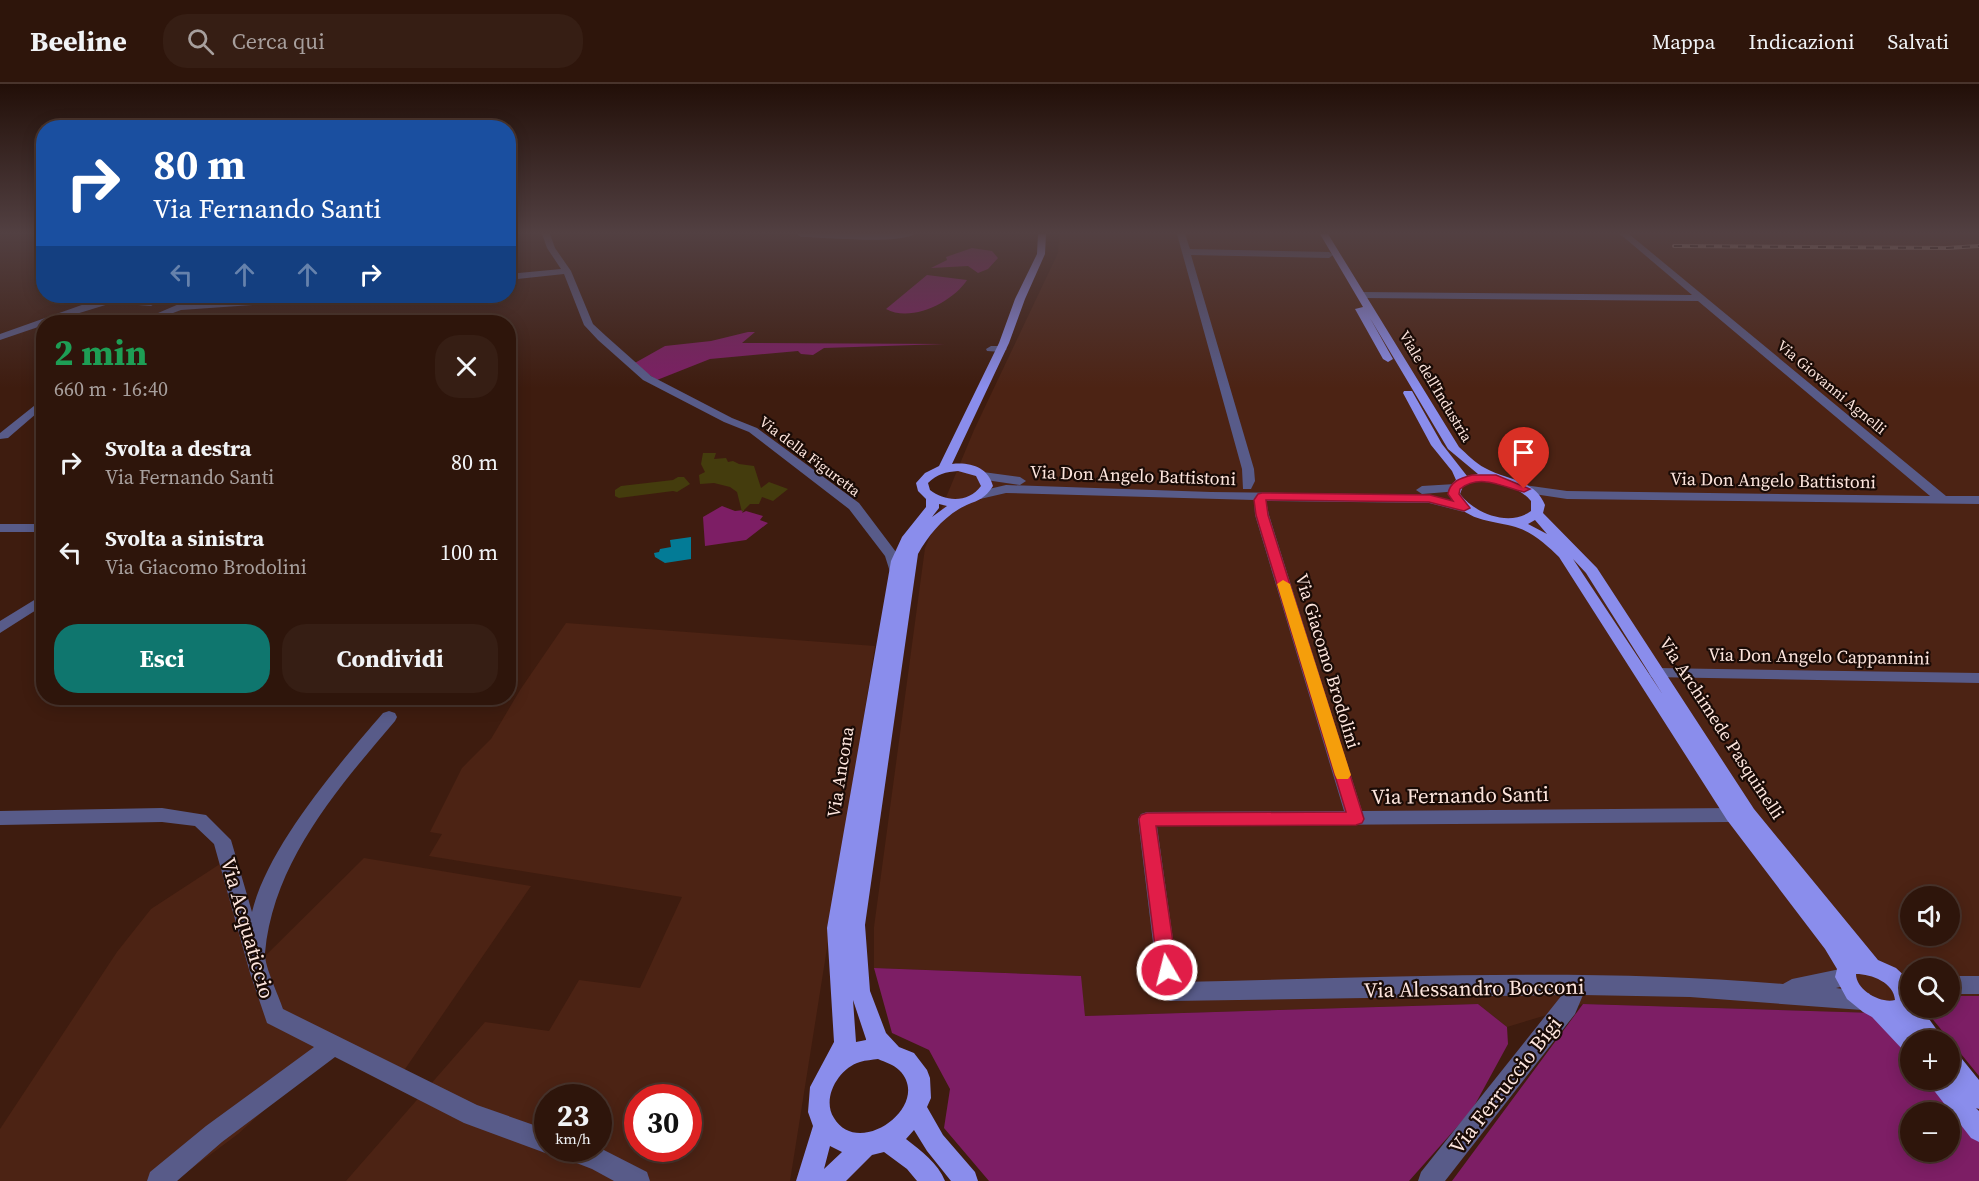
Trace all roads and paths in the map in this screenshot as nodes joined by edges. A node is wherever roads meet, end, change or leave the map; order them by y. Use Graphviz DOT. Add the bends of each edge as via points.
graph roads {
  1 [pos="573,285"];
  2 [pos="1026,285"];
  3 [pos="1195,285"];
  4 [pos="1348,285"];
  5 [pos="1356,285"];
  6 [pos="1686,285"];
  7 [pos="1362,295"];
  8 [pos="1701,298"];
  9 [pos="96,303"];
  10 [pos="166,303"];
  11 [pos="238,303"];
  12 [pos="179,307"];
  13 [pos="62,315"];
  14 [pos="159,315"];
  15 [pos="36,324"];
  16 [pos="0,337"];
  17 [pos="36,408"];
  18 [pos="966,422"];
  19 [pos="4,436"];
  20 [pos="944,468"];
  21 [pos="971,469"];
  22 [pos="983,476"];
  23 [pos="1496,479"];
  24 [pos="1459,484"];
  25 [pos="1524,489"];
  26 [pos="1255,491"];
  27 [pos="980,495"];
  28 [pos="1567,495"];
  29 [pos="932,498"];
  30 [pos="1943,500"];
  31 [pos="1979,500"];
  32 [pos="962,502"];
  33 [pos="1464,508"];
  34 [pos="1538,508"];
  35 [pos="1515,522"];
  36 [pos="0,528"];
  37 [pos="36,528"];
  38 [pos="896,572"];
  39 [pos="36,603"];
  40 [pos="0,628"];
  41 [pos="1658,673"];
  42 [pos="1979,678"];
  43 [pos="389,717"];
  44 [pos="1733,815"];
  45 [pos="0,818"];
  46 [pos="1356,819"];
  47 [pos="255,957"];
  48 [pos="1879,970"];
  49 [pos="1846,973"];
  50 [pos="1570,986"];
  51 [pos="1900,987"];
  52 [pos="1777,991"];
  53 [pos="1170,992"];
  54 [pos="1900,1004"];
  55 [pos="1870,1005"];
  56 [pos="1900,1033"];
  57 [pos="334,1045"];
  58 [pos="890,1052"];
  59 [pos="836,1064"];
  60 [pos="1960,1074"];
  61 [pos="1948,1090"];
  62 [pos="1979,1098"];
  63 [pos="917,1112"];
  64 [pos="824,1126"];
  65 [pos="1979,1130"];
  66 [pos="534,1137"];
  67 [pos="890,1142"];
  68 [pos="863,1148"];
  69 [pos="603,1162"];
  70 [pos="159,1181"];
  71 [pos="638,1181"];
  72 [pos="808,1181"];
  73 [pos="828,1181"];
  74 [pos="933,1181"];
  75 [pos="966,1181"];
  76 [pos="1430,1181"];
  1 -- 38 [label="street, Via della Figuretta" via="589,325 647,378 753,430 854,506 892,556"];
  2 -- 18 [label="main road"];
  3 -- 26 [label="street"];
  4 -- 24 [label="main road, Viale dell'Industria" via="1437,445 1458,470"];
  5 -- 7 [label="main road, Viale dell'Industria"];
  6 -- 8 [label="street, Via Giovanni Agnelli"];
  7 -- 8 [label="street"];
  7 -- 23 [label="main road, Viale dell'Industria" via="1454,449"];
  8 -- 30 [label="street, Via Giovanni Agnelli"];
  9 -- 13 [label="street"];
  10 -- 12 [label="street"];
  11 -- 12 [label="street"];
  12 -- 14 [label="street"];
  15 -- 16 [label="street"];
  17 -- 19 [label="street"];
  18 -- 20 [label="main road"];
  18 -- 21 [label="main road" via="960,451"];
  20 -- 21 [label="main road"];
  20 -- 29 [label="main road" via="932,472 922,483"];
  21 -- 22 [label="main road"];
  22 -- 26 [label="street, Via Don Angelo Battistoni" via="1007,481"];
  22 -- 27 [label="main road" via="987,486"];
  23 -- 24 [label="main road, Via Don Angelo Battistoni" via="1472,478"];
  23 -- 25 [label="main road, Via Don Angelo Battistoni"];
  24 -- 26 [label="street, Via Don Angelo Battistoni" via="1424,490"];
  24 -- 33 [label="main road" via="1454,494"];
  25 -- 28 [label="street, Via Don Angelo Battistoni"];
  25 -- 34 [label="main road, Via Don Angelo Battistoni"];
  26 -- 27 [label="street, Via Don Angelo Battistoni" via="1006,489"];
  26 -- 33 [label="street, Via Don Angelo Battistoni" via="1430,499"];
  26 -- 46 [label="street, Via Giacomo Brodolini"];
  27 -- 32 [label="main road, Via Ancona"];
  28 -- 30 [label="street, Via Don Angelo Battistoni"];
  28 -- 34 [label="street, Via Don Angelo Battistoni"];
  29 -- 32 [label="main road, Via Ancona"];
  29 -- 38 [label="main road, Via Ancona" via="933,508 899,551"];
  30 -- 31 [label="street, Via Don Angelo Battistoni"];
  32 -- 58 [label="main road, Via Ancona" via="942,513 921,534 911,554 855,925 860,991 877,1039"];
  33 -- 35 [label="main road, Via Don Angelo Battistoni" via="1487,518"];
  34 -- 35 [label="main road, Via Don Angelo Battistoni" via="1532,518"];
  34 -- 41 [label="main road, Via Archimede Pasquinelli" via="1546,525 1592,571"];
  35 -- 44 [label="main road, Via Archimede Pasquinelli" via="1551,541 1564,555"];
  36 -- 37 [label="street"];
  38 -- 59 [label="main road, Via Ancona" via="837,928 845,1042"];
  39 -- 40 [label="street"];
  41 -- 42 [label="street, Via Don Angelo Cappannini"];
  41 -- 48 [label="main road, Via Archimede Pasquinelli" via="1748,814"];
  43 -- 47 [label="street" via="360,749 301,831 265,902"];
  44 -- 46 [label="street, Via Fernando Santi"];
  44 -- 49 [label="main road, Via Archimede Pasquinelli" via="1832,943"];
  45 -- 47 [label="street, Via Acquaticcio" via="162,815 200,820 222,840"];
  46 -- 53 [label="street, Via Fernando Santi" via="1147,819"];
  47 -- 57 [label="street, Via Acquaticcio" via="274,1016"];
  48 -- 49 [label="main road" via="1862,965"];
  48 -- 51 [label="main road, Via Archimede Pasquinelli"];
  49 -- 52 [label="street, Via Alessandro Bocconi"];
  49 -- 55 [label="main road, Via Archimede Pasquinelli" via="1850,988"];
  50 -- 52 [label="street, Via Alessandro Bocconi"];
  50 -- 53 [label="street, Via Alessandro Bocconi"];
  50 -- 76 [label="street, Via Ferruccio Bigi" via="1573,997 1567,1006"];
  52 -- 55 [label="street, Via Alessandro Bocconi"];
  54 -- 55 [label="main road" via="1895,1011"];
  55 -- 56 [label="main road, Via Archimede Pasquinelli"];
  57 -- 66 [label="street, Via Acquaticcio" via="472,1115"];
  57 -- 70 [label="street" via="214,1134"];
  58 -- 59 [label="main road" via="856,1052"];
  58 -- 63 [label="main road" via="907,1062 918,1080"];
  59 -- 64 [label="main road" via="819,1094"];
  60 -- 62 [label="main road"];
  61 -- 65 [label="main road"];
  63 -- 67 [label="main road" via="911,1124"];
  63 -- 75 [label="main road" via="935,1143"];
  64 -- 68 [label="main road" via="841,1142"];
  64 -- 72 [label="main road"];
  67 -- 68 [label="main road"];
  67 -- 74 [label="main road"];
  68 -- 73 [label="main road"];
  69 -- 71 [label="street"];
}
